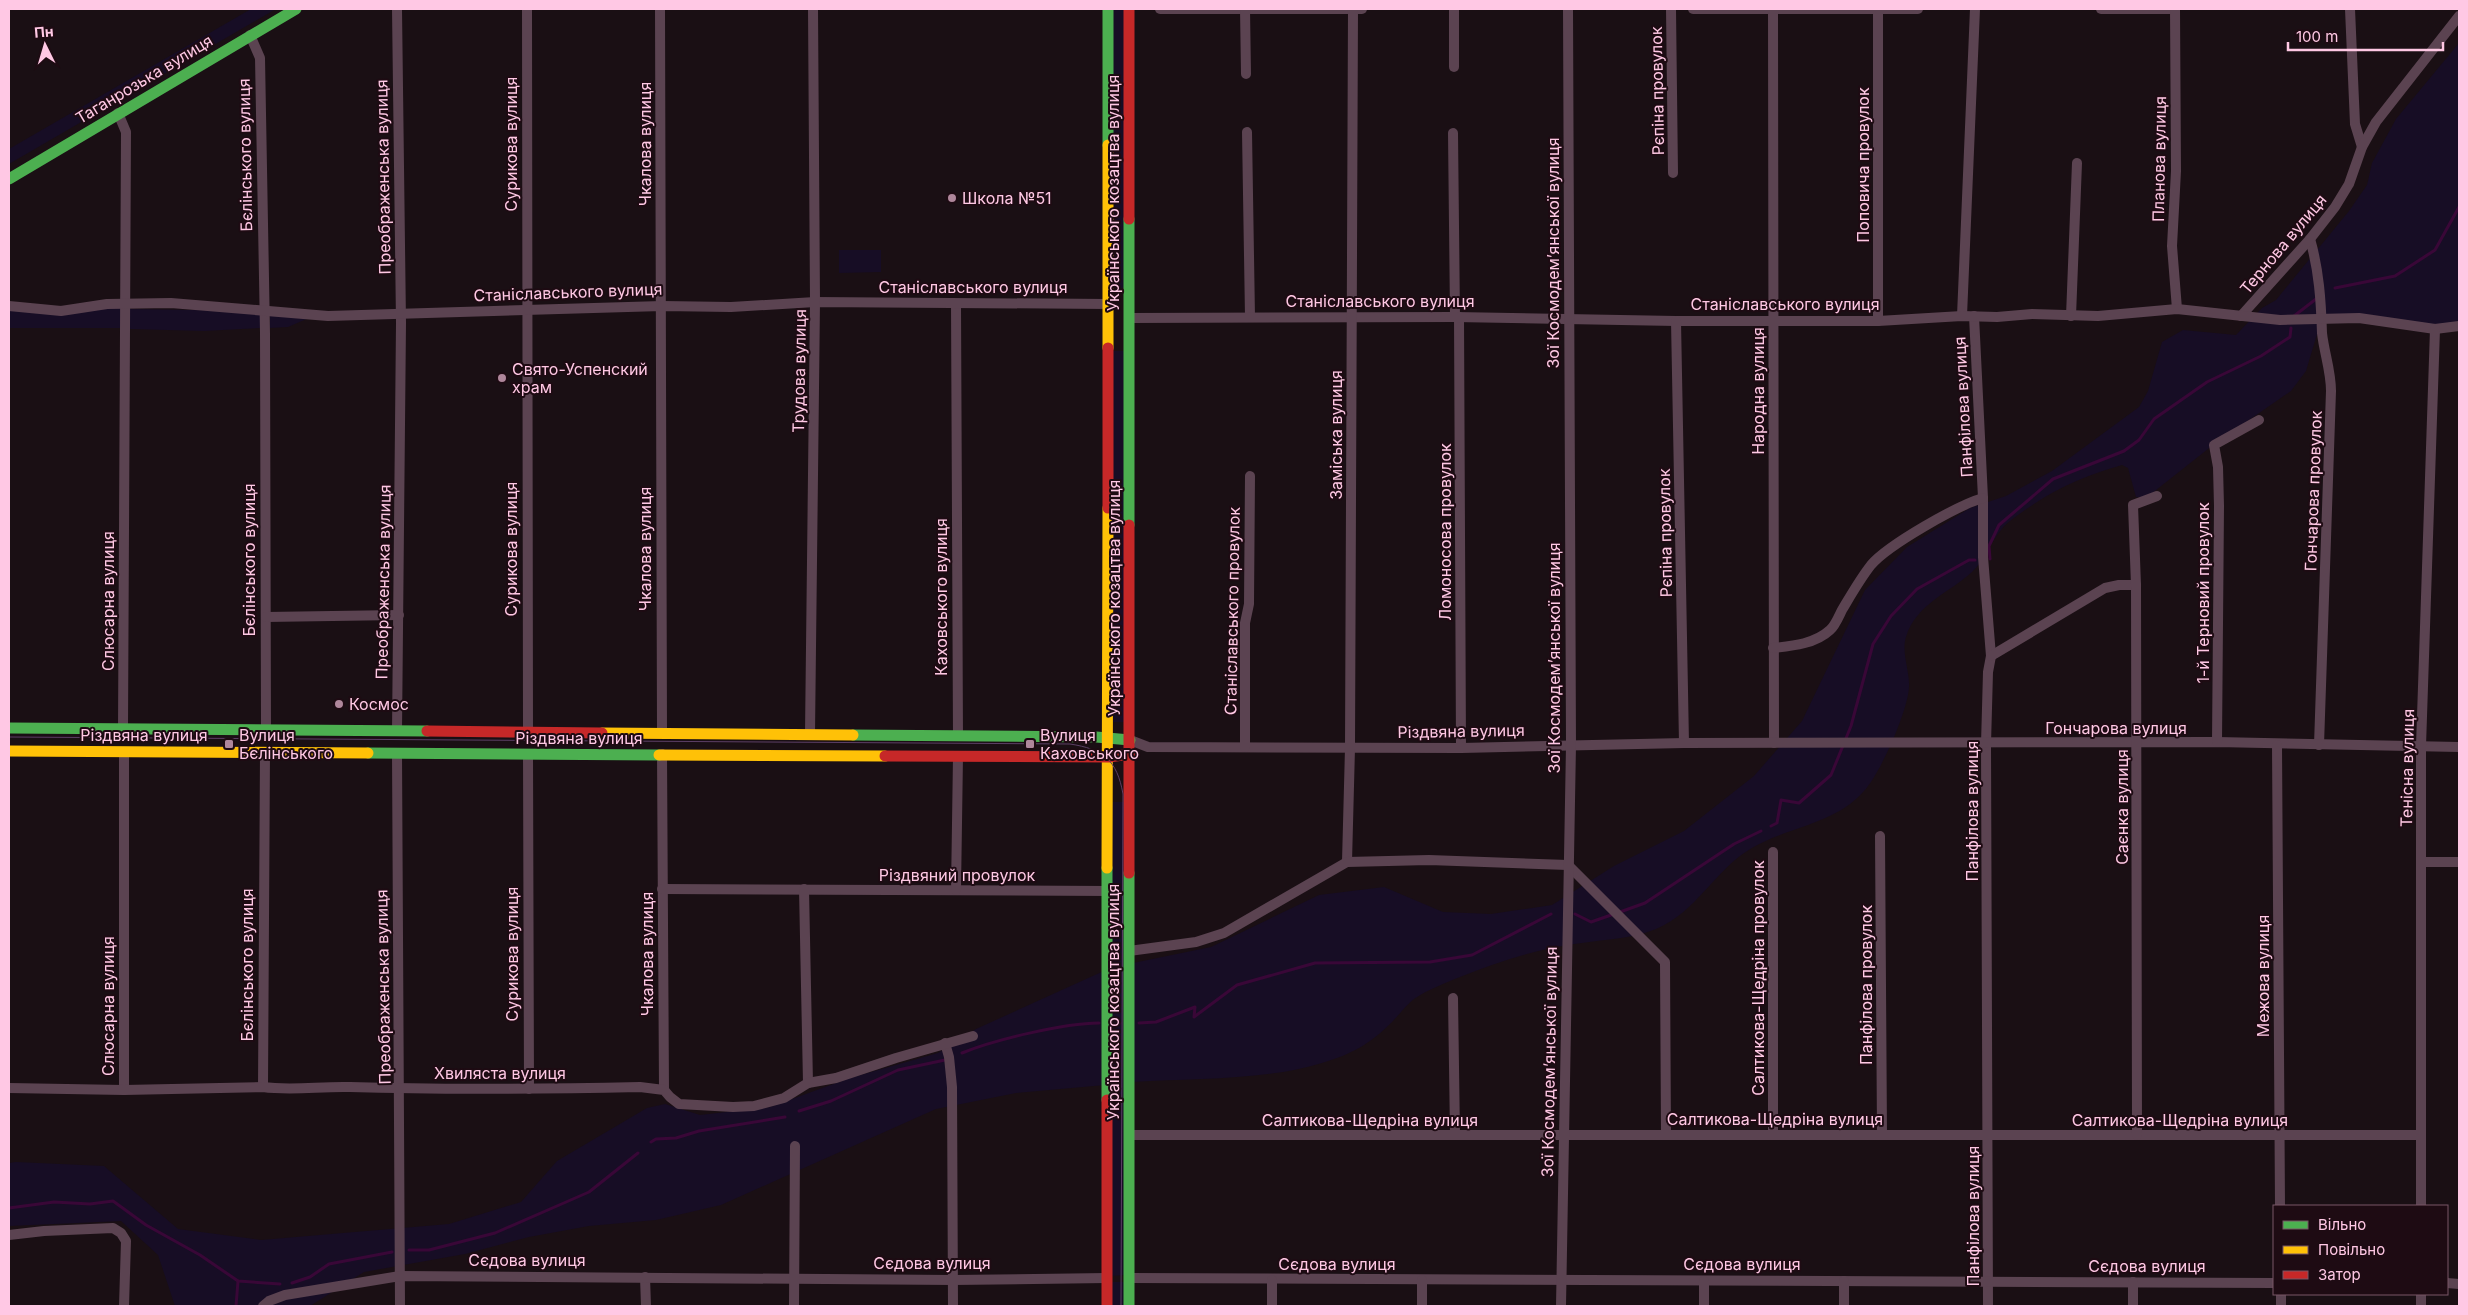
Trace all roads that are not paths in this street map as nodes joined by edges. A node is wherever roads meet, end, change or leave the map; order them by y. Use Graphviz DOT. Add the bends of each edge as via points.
graph roads {
  1 [pos="296,9"];
  2 [pos="397,9"];
  3 [pos="527,9"];
  4 [pos="660,9"];
  5 [pos="813,9"];
  6 [pos="1108,9"];
  7 [pos="1129,9"];
  8 [pos="1160,9"];
  9 [pos="1245,9"];
  10 [pos="1353,9"];
  11 [pos="1362,9"];
  12 [pos="1454,9"];
  13 [pos="1568,9"];
  14 [pos="1671,9"];
  15 [pos="1693,9"];
  16 [pos="1773,9"];
  17 [pos="1878,9"];
  18 [pos="1918,9"];
  19 [pos="1975,9"];
  20 [pos="2101,9"];
  21 [pos="2176,9"];
  22 [pos="2350,9"];
  23 [pos="2459,16"];
  24 [pos="250,35"];
  25 [pos="1454,67"];
  26 [pos="1246,74"];
  27 [pos="118,113"];
  28 [pos="1247,132"];
  29 [pos="1453,133"];
  30 [pos="2362,147"];
  31 [pos="2077,164"];
  32 [pos="1673,173"];
  33 [pos="9,179"];
  34 [pos="2310,239"];
  35 [pos="815,302"];
  36 [pos="125,304"];
  37 [pos="956,304"];
  38 [pos="1108,304"];
  39 [pos="1130,304"];
  40 [pos="9,306"];
  41 [pos="662,306"];
  42 [pos="2177,309"];
  43 [pos="527,310"];
  44 [pos="264,312"];
  45 [pos="401,313"];
  46 [pos="1962,316"];
  47 [pos="1974,316"];
  48 [pos="2071,316"];
  49 [pos="2241,316"];
  50 [pos="1250,317"];
  51 [pos="1352,317"];
  52 [pos="1457,317"];
  53 [pos="1108,318"];
  54 [pos="1130,318"];
  55 [pos="1568,319"];
  56 [pos="2322,320"];
  57 [pos="1676,321"];
  58 [pos="1773,321"];
  59 [pos="1878,321"];
  60 [pos="2459,326"];
  61 [pos="2435,329"];
  62 [pos="2259,420"];
  63 [pos="1250,476"];
  64 [pos="2157,496"];
  65 [pos="1983,498"];
  66 [pos="2136,585"];
  67 [pos="399,615"];
  68 [pos="266,617"];
  69 [pos="1773,648"];
  70 [pos="1991,656"];
  71 [pos="9,728"];
  72 [pos="123,729"];
  73 [pos="266,730"];
  74 [pos="397,731"];
  75 [pos="528,732"];
  76 [pos="662,733"];
  77 [pos="810,734"];
  78 [pos="958,736"];
  79 [pos="1109,737"];
  80 [pos="1130,740"];
  81 [pos="2218,742"];
  82 [pos="1684,744"];
  83 [pos="1774,744"];
  84 [pos="1986,744"];
  85 [pos="2137,744"];
  86 [pos="2277,745"];
  87 [pos="2319,745"];
  88 [pos="1148,746"];
  89 [pos="1245,746"];
  90 [pos="1571,746"];
  91 [pos="2421,746"];
  92 [pos="2459,746"];
  93 [pos="1350,748"];
  94 [pos="1461,748"];
  95 [pos="9,751"];
  96 [pos="124,752"];
  97 [pos="265,752"];
  98 [pos="397,753"];
  99 [pos="528,754"];
  100 [pos="662,754"];
  101 [pos="1130,754"];
  102 [pos="958,756"];
  103 [pos="1109,757"];
  104 [pos="1880,836"];
  105 [pos="1773,852"];
  106 [pos="1348,862"];
  107 [pos="2421,862"];
  108 [pos="2459,862"];
  109 [pos="1568,865"];
  110 [pos="662,889"];
  111 [pos="804,889"];
  112 [pos="956,890"];
  113 [pos="1108,891"];
  114 [pos="1129,952"];
  115 [pos="1453,998"];
  116 [pos="973,1036"];
  117 [pos="945,1044"];
  118 [pos="808,1082"];
  119 [pos="263,1087"];
  120 [pos="9,1088"];
  121 [pos="400,1089"];
  122 [pos="529,1089"];
  123 [pos="124,1090"];
  124 [pos="664,1090"];
  125 [pos="1773,1134"];
  126 [pos="1882,1134"];
  127 [pos="1988,1134"];
  128 [pos="1129,1135"];
  129 [pos="1455,1135"];
  130 [pos="1563,1135"];
  131 [pos="1666,1135"];
  132 [pos="2137,1135"];
  133 [pos="2421,1135"];
  134 [pos="2279,1136"];
  135 [pos="795,1146"];
  136 [pos="2280,1205"];
  137 [pos="2421,1205"];
  138 [pos="9,1235"];
  139 [pos="400,1276"];
  140 [pos="645,1276"];
  141 [pos="793,1277"];
  142 [pos="1108,1278"];
  143 [pos="1129,1278"];
  144 [pos="953,1280"];
  145 [pos="1272,1280"];
  146 [pos="1422,1280"];
  147 [pos="1561,1280"];
  148 [pos="1704,1281"];
  149 [pos="1844,1281"];
  150 [pos="1988,1282"];
  151 [pos="2133,1282"];
  152 [pos="2273,1283"];
  153 [pos="124,1306"];
  154 [pos="263,1306"];
  155 [pos="400,1306"];
  156 [pos="646,1306"];
  157 [pos="794,1306"];
  158 [pos="953,1306"];
  159 [pos="1107,1306"];
  160 [pos="1129,1306"];
  161 [pos="1272,1306"];
  162 [pos="1422,1306"];
  163 [pos="1561,1306"];
  164 [pos="1704,1306"];
  165 [pos="1844,1306"];
  166 [pos="1988,1306"];
  167 [pos="2133,1306"];
  1 -- 24 [label="main road, Таганрозька вулиця"];
  2 -- 45 [label="street, Преображенська вулиця"];
  3 -- 43 [label="street, Сурикова вулиця"];
  4 -- 41 [label="street, Чкалова вулиця"];
  5 -- 35 [label="street, Трудова вулиця"];
  6 -- 38 [label="main road, Українського козацтва вулиця"];
  7 -- 39 [label="main road, Українського козацтва вулиця"];
  8 -- 9 [label="street"];
  9 -- 10 [label="street"];
  9 -- 26 [label="street"];
  10 -- 11 [label="street"];
  10 -- 51 [label="street, Заміська вулиця"];
  12 -- 25 [label="street"];
  13 -- 55 [label="street, Зої Космодем’янської вулиця"];
  14 -- 32 [label="street, Рєпіна провулок"];
  15 -- 16 [label="street"];
  16 -- 17 [label="street"];
  16 -- 58 [label="street, Народна вулиця"];
  17 -- 18 [label="street"];
  17 -- 59 [label="street, Поповича провулок"];
  19 -- 46 [label="street, Панфілова вулиця"];
  20 -- 21 [label="street"];
  21 -- 42 [label="street, Планова вулиця" via="2176,171 2172,246"];
  22 -- 30 [label="street" via="2356,124"];
  23 -- 30 [label="street, Тернова вулиця" via="2376,122"];
  24 -- 27 [label="main road, Таганрозька вулиця"];
  24 -- 44 [label="street, Бєлінського вулиця" via="260,58"];
  27 -- 33 [label="main road, Таганрозька вулиця"];
  27 -- 36 [label="street, Слюсарна вулиця" via="126,132"];
  28 -- 50 [label="street"];
  29 -- 52 [label="street, Ломоносова провулок"];
  30 -- 34 [label="street, Тернова вулиця" via="2346,190"];
  31 -- 48 [label="street"];
  34 -- 49 [label="street, Тернова вулиця"];
  34 -- 56 [label="street, Гончарова провулок" via="2321,293"];
  35 -- 37 [label="street, Станіславського вулиця"];
  35 -- 41 [label="street, Станіславського вулиця" via="731,307"];
  35 -- 77 [label="street, Трудова вулиця"];
  36 -- 40 [label="street, Станіславського вулиця" via="61,311"];
  36 -- 44 [label="street, Станіславського вулиця" via="171,303"];
  36 -- 72 [label="street, Слюсарна вулиця"];
  37 -- 38 [label="street, Станіславського вулиця"];
  37 -- 78 [label="street, Каховського вулиця"];
  38 -- 39 [label="main road, Станіславського вулиця"];
  38 -- 53 [label="main road, Українського козацтва вулиця"];
  39 -- 54 [label="main road, Українського козацтва вулиця"];
  41 -- 43 [label="street, Станіславського вулиця"];
  41 -- 76 [label="street, Чкалова вулиця"];
  42 -- 48 [label="street, Станіславського вулиця"];
  42 -- 49 [label="street, Станіславського вулиця"];
  43 -- 45 [label="street, Станіславського вулиця"];
  43 -- 75 [label="street, Сурикова вулиця"];
  44 -- 45 [label="street, Станіславського вулиця" via="328,316"];
  44 -- 68 [label="street, Бєлінського вулиця"];
  45 -- 67 [label="street, Преображенська вулиця"];
  46 -- 47 [label="street, Станіславського вулиця"];
  46 -- 59 [label="street, Станіславського вулиця"];
  47 -- 48 [label="street, Станіславського вулиця"];
  47 -- 65 [label="street, Панфілова вулиця"];
  49 -- 56 [label="street, Станіславського вулиця"];
  50 -- 51 [label="street, Станіславського вулиця"];
  50 -- 54 [label="street, Станіславського вулиця"];
  51 -- 52 [label="street, Станіславського вулиця"];
  51 -- 93 [label="street, Заміська вулиця"];
  52 -- 55 [label="street, Станіславського вулиця"];
  52 -- 94 [label="street, Ломоносова провулок"];
  53 -- 54 [label="main road, Станіславського вулиця"];
  53 -- 79 [label="main road, Українського козацтва вулиця"];
  54 -- 80 [label="main road, Українського козацтва вулиця"];
  55 -- 57 [label="street, Станіславського вулиця"];
  55 -- 90 [label="street, Зої Космодем’янської вулиця"];
  56 -- 61 [label="street, Станіславського вулиця" via="2359,318"];
  56 -- 87 [label="street, Гончарова провулок" via="2331,391"];
  57 -- 58 [label="street, Станіславського вулиця"];
  57 -- 82 [label="street, Рєпіна провулок"];
  58 -- 59 [label="street, Станіславського вулиця"];
  58 -- 69 [label="street, Народна вулиця"];
  60 -- 61 [label="street, Станіславського вулиця"];
  61 -- 91 [label="street, Тенісна вулиця"];
  62 -- 81 [label="street, 1-й Терновий провулок" via="2214,445 2219,506"];
  63 -- 89 [label="street, Станіславського провулок"];
  64 -- 66 [label="street, Саєнка вулиця" via="2133,505"];
  65 -- 69 [label="street" via="1923,529 1872,563 1831,630 1801,646"];
  65 -- 70 [label="street, Панфілова вулиця" via="1983,557"];
  66 -- 70 [label="street" via="2105,588"];
  66 -- 85 [label="street, Саєнка вулиця"];
  67 -- 68 [label="street"];
  67 -- 74 [label="street, Преображенська вулиця"];
  68 -- 73 [label="street, Бєлінського вулиця"];
  69 -- 83 [label="street, Народна вулиця"];
  70 -- 84 [label="street, Панфілова вулиця"];
  71 -- 72 [label="main road, Різдвяна вулиця"];
  72 -- 73 [label="main road, Різдвяна вулиця"];
  72 -- 96 [label="main road, Слюсарна вулиця"];
  73 -- 74 [label="main road, Різдвяна вулиця"];
  73 -- 97 [label="main road, Бєлінського вулиця"];
  74 -- 75 [label="main road, Різдвяна вулиця"];
  74 -- 98 [label="main road, Преображенська вулиця"];
  75 -- 76 [label="main road, Різдвяна вулиця"];
  75 -- 99 [label="main road, Сурикова вулиця"];
  76 -- 77 [label="main road, Різдвяна вулиця"];
  76 -- 100 [label="main road, Чкалова вулиця"];
  77 -- 78 [label="main road, Різдвяна вулиця"];
  78 -- 79 [label="main road, Різдвяна вулиця"];
  78 -- 102 [label="main road, Каховського вулиця"];
  79 -- 80 [label="main road, Різдвяна вулиця"];
  79 -- 103 [label="main road, Українського козацтва вулиця"];
  80 -- 88 [label="street, Різдвяна вулиця"];
  80 -- 101 [label="main road, Українського козацтва вулиця"];
  81 -- 85 [label="street, Гончарова вулиця"];
  81 -- 86 [label="street, Гончарова вулиця"];
  82 -- 83 [label="street, Різдвяна вулиця"];
  82 -- 90 [label="street, Різдвяна вулиця"];
  83 -- 84 [label="street, Гончарова вулиця"];
  84 -- 85 [label="street, Гончарова вулиця"];
  84 -- 127 [label="street, Панфілова вулиця"];
  85 -- 132 [label="street, Саєнка вулиця"];
  86 -- 87 [label="street, Гончарова вулиця"];
  86 -- 134 [label="street, Межова вулиця"];
  87 -- 91 [label="street, Гончарова вулиця"];
  88 -- 89 [label="street, Різдвяна вулиця"];
  88 -- 101 [label="street, Різдвяна вулиця"];
  89 -- 93 [label="street, Різдвяна вулиця"];
  90 -- 94 [label="street, Різдвяна вулиця"];
  90 -- 109 [label="street, Зої Космодем’янської вулиця"];
  91 -- 92 [label="street, Гончарова вулиця"];
  91 -- 107 [label="street, Тенісна вулиця"];
  93 -- 94 [label="street, Різдвяна вулиця"];
  93 -- 106 [label="street, Заміська вулиця"];
  95 -- 96 [label="main road, Різдвяна вулиця"];
  96 -- 97 [label="main road, Різдвяна вулиця"];
  96 -- 123 [label="street, Слюсарна вулиця"];
  97 -- 98 [label="main road, Різдвяна вулиця"];
  97 -- 119 [label="street, Бєлінського вулиця"];
  98 -- 99 [label="main road, Різдвяна вулиця"];
  98 -- 121 [label="street, Преображенська вулиця"];
  99 -- 100 [label="main road, Різдвяна вулиця"];
  99 -- 122 [label="street, Сурикова вулиця"];
  100 -- 102 [label="main road, Різдвяна вулиця"];
  100 -- 110 [label="street, Чкалова вулиця"];
  101 -- 103 [label="main road, Різдвяна вулиця"];
  101 -- 114 [label="main road, Українського козацтва вулиця"];
  102 -- 103 [label="main road, Різдвяна вулиця"];
  102 -- 112 [label="street, Каховського вулиця"];
  103 -- 113 [label="main road, Українського козацтва вулиця"];
  104 -- 126 [label="street, Панфілова провулок"];
  105 -- 125 [label="street, Салтикова-Щедріна провулок"];
  106 -- 109 [label="street" via="1429,860"];
  106 -- 114 [label="street" via="1224,934 1196,942"];
  107 -- 108 [label="street"];
  107 -- 133 [label="street, Тенісна вулиця"];
  109 -- 130 [label="street, Зої Космодем’янської вулиця"];
  109 -- 131 [label="street" via="1665,962"];
  110 -- 111 [label="street, Різдвяний провулок"];
  110 -- 124 [label="street, Чкалова вулиця"];
  111 -- 112 [label="street, Різдвяний провулок"];
  111 -- 118 [label="street"];
  112 -- 113 [label="street, Різдвяний провулок"];
  113 -- 142 [label="main road, Українського козацтва вулиця"];
  114 -- 128 [label="main road, Українського козацтва вулиця"];
  115 -- 129 [label="street"];
  116 -- 117 [label="street, Хвиляста вулиця"];
  117 -- 118 [label="street, Хвиляста вулиця" via="836,1078"];
  117 -- 144 [label="street" via="952,1088"];
  118 -- 124 [label="street, Хвиляста вулиця" via="784,1098 733,1108 680,1104"];
  119 -- 121 [label="street, Хвиляста вулиця" via="282,1090"];
  119 -- 123 [label="street, Хвиляста вулиця"];
  120 -- 123 [label="street, Хвиляста вулиця"];
  121 -- 122 [label="street, Хвиляста вулиця"];
  121 -- 139 [label="street, Преображенська вулиця"];
  122 -- 124 [label="street, Хвиляста вулиця" via="640,1087"];
  125 -- 126 [label="street, Салтикова-Щедріна вулиця"];
  125 -- 131 [label="street, Салтикова-Щедріна вулиця"];
  126 -- 127 [label="street, Салтикова-Щедріна вулиця"];
  127 -- 132 [label="street, Салтикова-Щедріна вулиця"];
  127 -- 150 [label="street, Панфілова вулиця"];
  128 -- 129 [label="street, Салтикова-Щедріна вулиця"];
  128 -- 143 [label="main road, Українського козацтва вулиця"];
  129 -- 130 [label="street, Салтикова-Щедріна вулиця"];
  130 -- 131 [label="street, Салтикова-Щедріна вулиця"];
  130 -- 147 [label="street, Зої Космодем’янської вулиця"];
  132 -- 134 [label="street, Салтикова-Щедріна вулиця"];
  133 -- 134 [label="street, Салтикова-Щедріна вулиця"];
  133 -- 137 [label="street, Тенісна вулиця"];
  134 -- 136 [label="street, Межова вулиця"];
  135 -- 141 [label="street"];
  138 -- 153 [label="street" via="113,1228 126,1240"];
  139 -- 140 [label="street, Сєдова вулиця"];
  139 -- 154 [label="street, Сєдова вулиця" via="285,1295"];
  139 -- 155 [label="street, Преображенська вулиця"];
  140 -- 141 [label="street, Сєдова вулиця"];
  140 -- 156 [label="street"];
  141 -- 144 [label="street, Сєдова вулиця"];
  141 -- 157 [label="street"];
  142 -- 143 [label="main road, Сєдова вулиця"];
  142 -- 144 [label="street, Сєдова вулиця"];
  142 -- 159 [label="main road, Українського козацтва вулиця"];
  143 -- 145 [label="street, Сєдова вулиця"];
  143 -- 160 [label="main road, Українського козацтва вулиця"];
  144 -- 158 [label="street"];
  145 -- 146 [label="street, Сєдова вулиця"];
  145 -- 161 [label="street"];
  146 -- 147 [label="street, Сєдова вулиця"];
  146 -- 162 [label="street"];
  147 -- 148 [label="street, Сєдова вулиця"];
  147 -- 163 [label="street, Зої Космодем’янської вулиця"];
  148 -- 149 [label="street, Сєдова вулиця"];
  148 -- 164 [label="street"];
  149 -- 150 [label="street, Сєдова вулиця"];
  149 -- 165 [label="street"];
  150 -- 151 [label="street, Сєдова вулиця"];
  150 -- 166 [label="street, Панфілова вулиця"];
  151 -- 152 [label="street, Сєдова вулиця"];
  151 -- 167 [label="street"];
}
